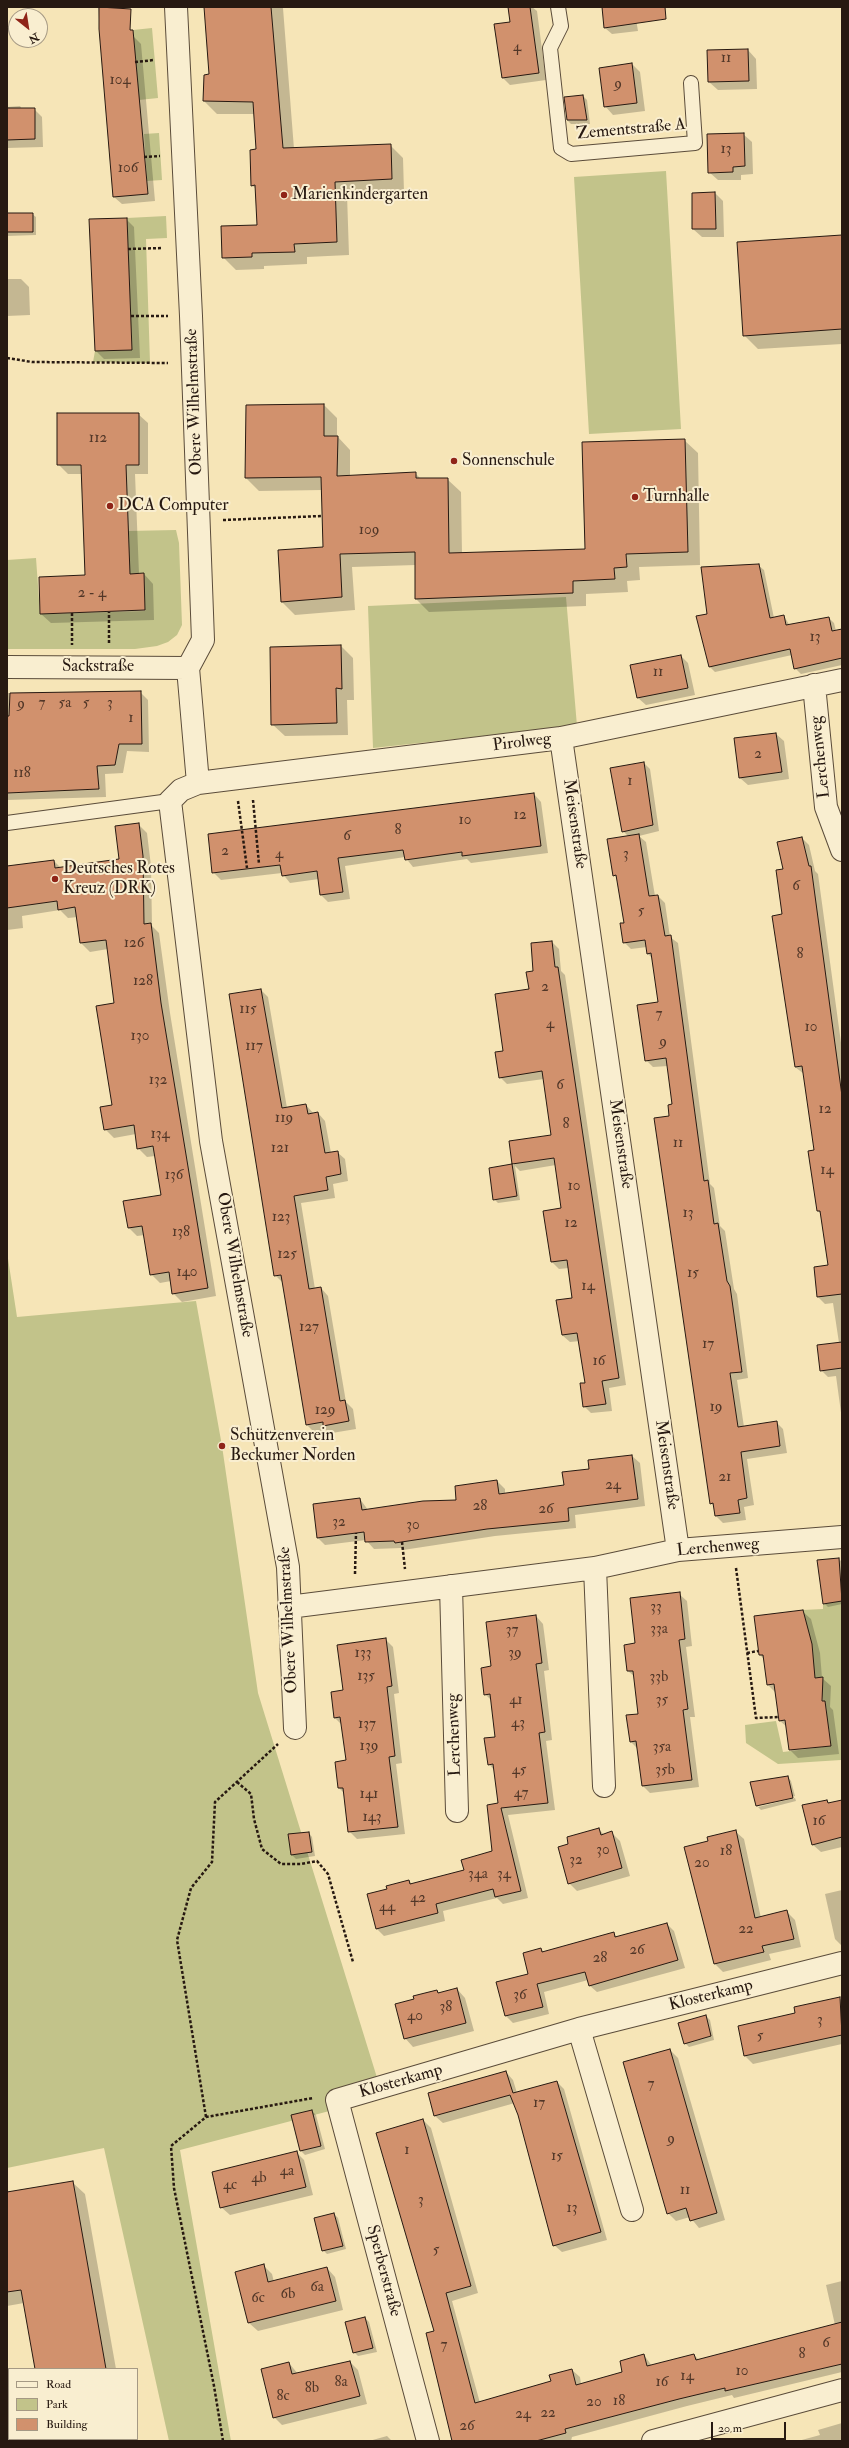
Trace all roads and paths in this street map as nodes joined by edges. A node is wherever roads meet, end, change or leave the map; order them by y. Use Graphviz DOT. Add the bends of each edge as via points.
graph roads {
  1 [pos="176,7"];
  2 [pos="558,7"];
  3 [pos="691,83"];
  4 [pos="188,247"];
  5 [pos="128,249"];
  6 [pos="131,316"];
  7 [pos="191,316"];
  8 [pos="7,358"];
  9 [pos="193,364"];
  10 [pos="322,516"];
  11 [pos="199,521"];
  12 [pos="109,612"];
  13 [pos="72,613"];
  14 [pos="7,667"];
  15 [pos="73,667"];
  16 [pos="108,668"];
  17 [pos="188,668"];
  18 [pos="842,680"];
  19 [pos="814,685"];
  20 [pos="561,738"];
  21 [pos="243,778"];
  22 [pos="198,783"];
  23 [pos="170,801"];
  24 [pos="7,823"];
  25 [pos="842,850"];
  26 [pos="259,864"];
  27 [pos="247,868"];
  28 [pos="356,1533"];
  29 [pos="842,1537"];
  30 [pos="733,1546"];
  31 [pos="678,1550"];
  32 [pos="595,1568"];
  33 [pos="451,1586"];
  34 [pos="355,1598"];
  35 [pos="289,1607"];
  36 [pos="758,1651"];
  37 [pos="747,1653"];
  38 [pos="779,1717"];
  39 [pos="295,1728"];
  40 [pos="237,1782"];
  41 [pos="604,1786"];
  42 [pos="457,1811"];
  43 [pos="353,1962"];
  44 [pos="842,1962"];
  45 [pos="579,2029"];
  46 [pos="337,2100"];
  47 [pos="206,2117"];
  48 [pos="632,2210"];
  49 [pos="842,2390"];
  50 [pos="222,2441"];
  51 [pos="428,2441"];
  52 [pos="653,2441"];
  1 -- 4 [label="street, Obere Wilhelmstraße"];
  2 -- 3 [label="lane, Zementstraße A" via="561,26 550,48 561,148 571,154 696,143"];
  4 -- 5 [label="path"];
  4 -- 7 [label="street, Obere Wilhelmstraße"];
  6 -- 7 [label="path"];
  7 -- 9 [label="street, Obere Wilhelmstraße"];
  8 -- 9 [label="path" via="32,362"];
  9 -- 11 [label="street, Obere Wilhelmstraße"];
  10 -- 11 [label="path"];
  11 -- 17 [label="street, Obere Wilhelmstraße" via="203,640"];
  12 -- 16 [label="path"];
  13 -- 15 [label="path"];
  14 -- 15 [label="street, Sackstraße"];
  15 -- 16 [label="street, Sackstraße"];
  16 -- 17 [label="street, Sackstraße"];
  17 -- 22 [label="street"];
  18 -- 19 [label="street, Pirolweg"];
  19 -- 20 [label="street, Pirolweg"];
  19 -- 25 [label="street, Lerchenweg" via="826,807"];
  20 -- 21 [label="street, Pirolweg"];
  20 -- 31 [label="street, Meisenstraße"];
  21 -- 22 [label="street, Pirolweg"];
  21 -- 26 [label="path"];
  21 -- 27 [label="path"];
  22 -- 23 [label="street" via="181,790"];
  23 -- 24 [label="lane"];
  23 -- 35 [label="street, Obere Wilhelmstraße" via="211,1142 280,1515 288,1567"];
  28 -- 34 [label="path"];
  29 -- 30 [label="street, Lerchenweg"];
  30 -- 31 [label="street, Lerchenweg"];
  30 -- 37 [label="path"];
  31 -- 32 [label="street, Lerchenweg"];
  32 -- 33 [label="street, Lerchenweg"];
  32 -- 41 [label="street"];
  33 -- 34 [label="street, Lerchenweg"];
  33 -- 42 [label="street, Lerchenweg"];
  34 -- 35 [label="street, Lerchenweg"];
  35 -- 39 [label="street, Obere Wilhelmstraße"];
  36 -- 37 [label="path"];
  37 -- 38 [label="path" via="756,1718"];
  39 -- 40 [label="path"];
  40 -- 43 [label="path" via="251,1794 262,1849 281,1864 318,1861 328,1874"];
  40 -- 47 [label="path" via="215,1802 212,1862 190,1888 177,1940"];
  44 -- 45 [label="street, Klosterkamp"];
  45 -- 46 [label="street, Klosterkamp"];
  45 -- 48 [label="street"];
  46 -- 47 [label="path" via="317,2097"];
  46 -- 51 [label="street, Sperberstraße"];
  47 -- 50 [label="path" via="172,2146 172,2160 174,2188 214,2386"];
  49 -- 52 [label="street"];
}
